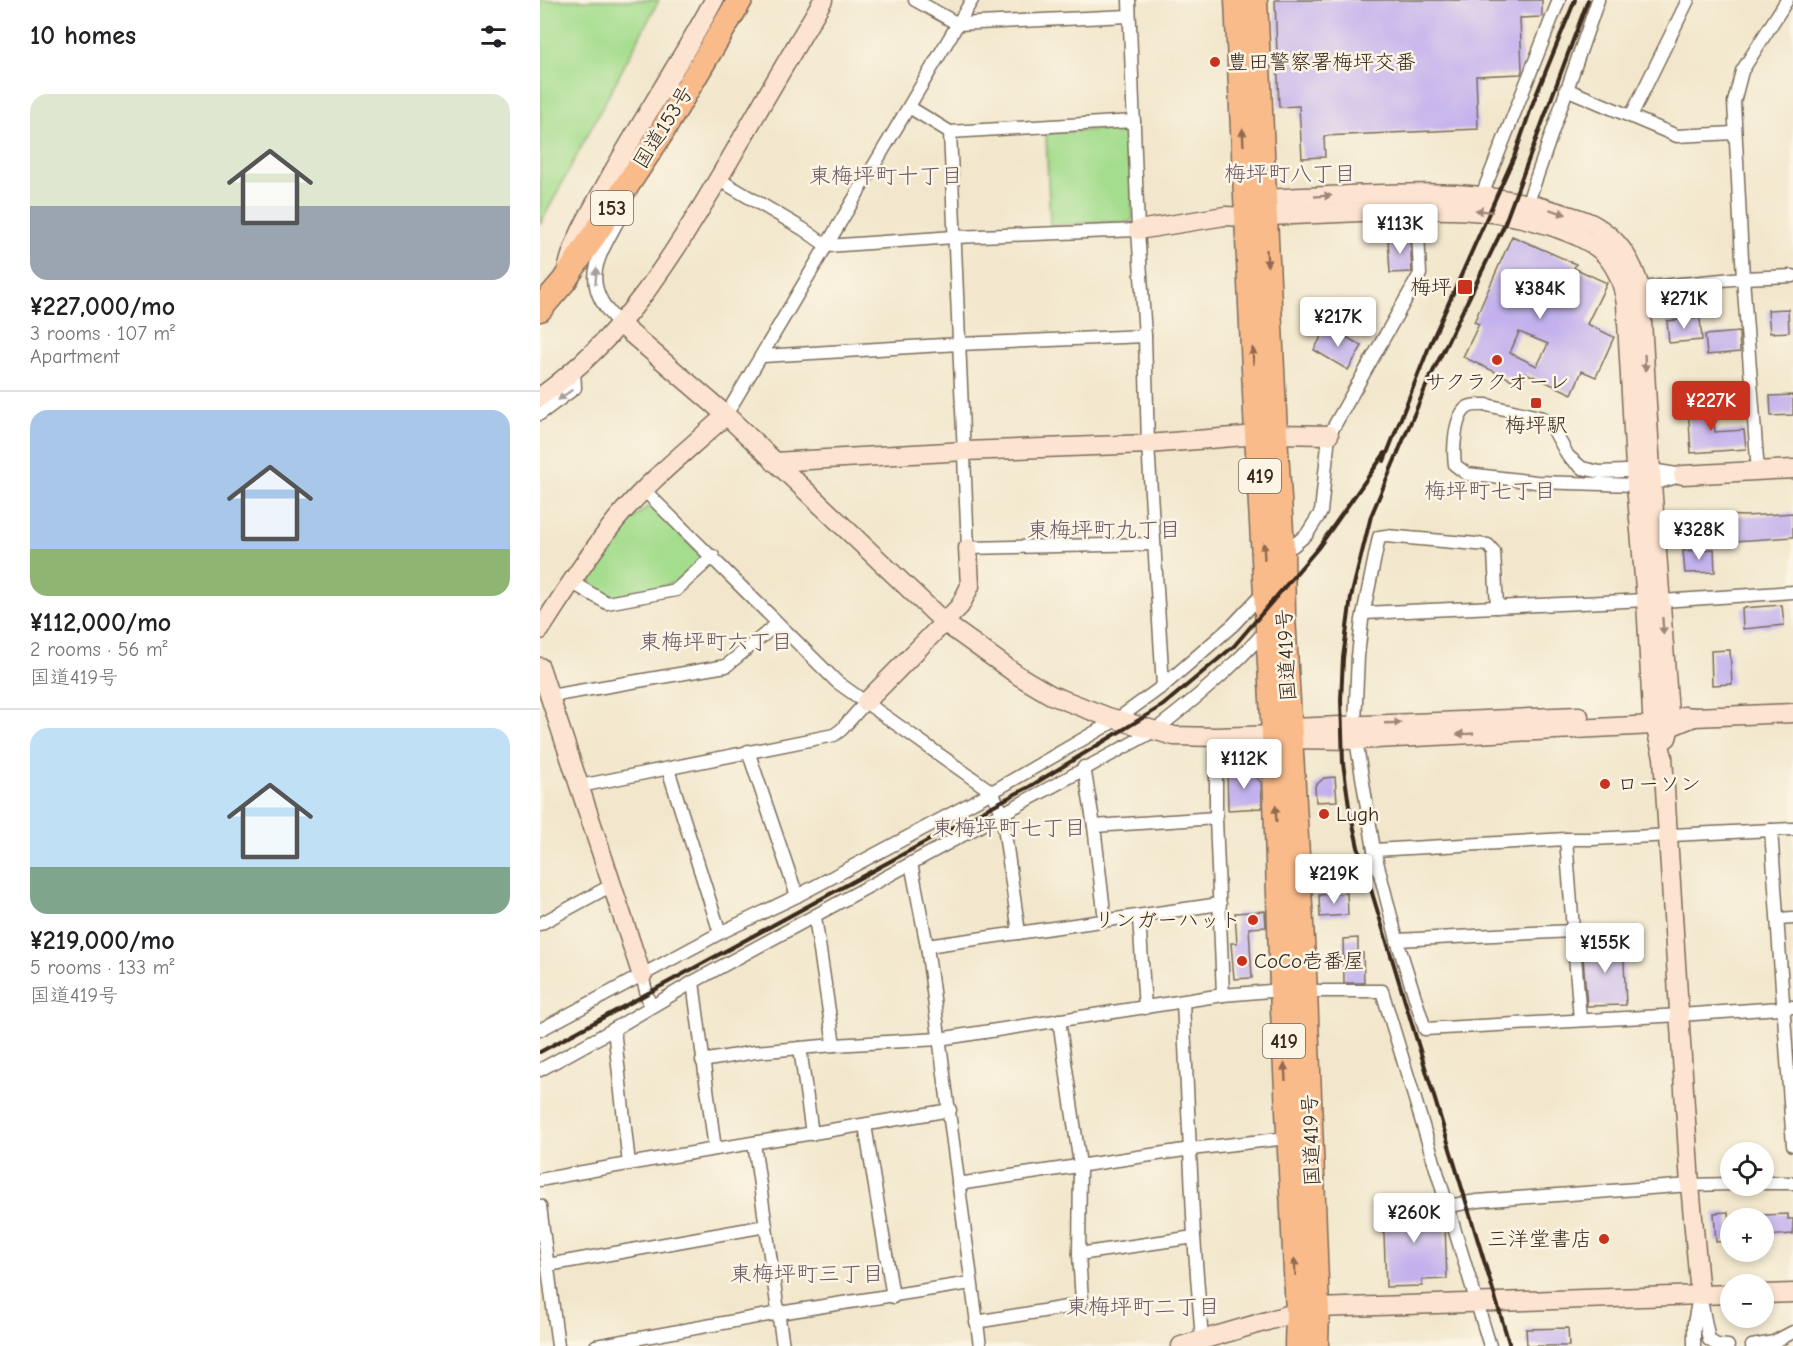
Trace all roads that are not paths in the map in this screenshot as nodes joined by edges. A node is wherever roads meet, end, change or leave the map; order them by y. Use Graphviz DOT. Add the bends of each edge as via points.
graph roads {
  1 [pos="714,0"];
  2 [pos="740,0"];
  3 [pos="823,0"];
  4 [pos="915,0"];
  5 [pos="972,0"];
  6 [pos="1129,0"];
  7 [pos="1237,0"];
  8 [pos="1255,0"];
  9 [pos="1559,0"];
  10 [pos="1598,0"];
  11 [pos="1688,0"];
  12 [pos="1787,0"];
  13 [pos="1129,16"];
  14 [pos="958,24"];
  15 [pos="1566,88"];
  16 [pos="909,107"];
  17 [pos="1631,116"];
  18 [pos="1134,121"];
  19 [pos="950,132"];
  20 [pos="1734,133"];
  21 [pos="660,135"];
  22 [pos="718,179"];
  23 [pos="1482,195"];
  24 [pos="1528,202"];
  25 [pos="1250,210"];
  26 [pos="1417,210"];
  27 [pos="1138,230"];
  28 [pos="954,237"];
  29 [pos="827,246"];
  30 [pos="1793,276"];
  31 [pos="1743,278"];
  32 [pos="564,281"];
  33 [pos="1640,288"];
  34 [pos="540,309"];
  35 [pos="621,325"];
  36 [pos="1145,336"];
  37 [pos="959,344"];
  38 [pos="763,356"];
  39 [pos="574,370"];
  40 [pos="542,395"];
  41 [pos="540,414"];
  42 [pos="726,415"];
  43 [pos="1266,435"];
  44 [pos="1329,435"];
  45 [pos="1148,444"];
  46 [pos="964,451"];
  47 [pos="774,462"];
  48 [pos="1793,469"];
  49 [pos="1758,472"];
  50 [pos="1683,475"];
  51 [pos="1644,477"];
  52 [pos="644,490"];
  53 [pos="1154,544"];
  54 [pos="968,548"];
  55 [pos="1282,548"];
  56 [pos="713,556"];
  57 [pos="572,582"];
  58 [pos="1266,589"];
  59 [pos="1793,592"];
  60 [pos="1654,601"];
  61 [pos="1497,607"];
  62 [pos="1364,613"];
  63 [pos="945,623"];
  64 [pos="777,624"];
  65 [pos="1267,629"];
  66 [pos="540,630"];
  67 [pos="540,668"];
  68 [pos="1163,686"];
  69 [pos="550,696"];
  70 [pos="866,702"];
  71 [pos="1793,713"];
  72 [pos="1116,720"];
  73 [pos="1661,720"];
  74 [pos="1154,730"];
  75 [pos="1355,732"];
  76 [pos="1284,734"];
  77 [pos="1216,737"];
  78 [pos="748,751"];
  79 [pos="1084,767"];
  80 [pos="668,769"];
  81 [pos="580,786"];
  82 [pos="992,792"];
  83 [pos="1002,812"];
  84 [pos="1216,818"];
  85 [pos="1094,826"];
  86 [pos="1793,829"];
  87 [pos="1771,830"];
  88 [pos="1667,836"];
  89 [pos="1566,839"];
  90 [pos="1374,850"];
  91 [pos="910,863"];
  92 [pos="612,885"];
  93 [pos="797,896"];
  94 [pos="1220,904"];
  95 [pos="815,917"];
  96 [pos="1139,917"];
  97 [pos="1793,918"];
  98 [pos="1778,919"];
  99 [pos="1105,920"];
  100 [pos="540,924"];
  101 [pos="1572,931"];
  102 [pos="720,933"];
  103 [pos="1019,933"];
  104 [pos="1397,940"];
  105 [pos="927,946"];
  106 [pos="642,976"];
  107 [pos="693,982"];
  108 [pos="1293,991"];
  109 [pos="1223,995"];
  110 [pos="1183,1002"];
  111 [pos="650,1006"];
  112 [pos="1788,1007"];
  113 [pos="1145,1008"];
  114 [pos="1680,1015"];
  115 [pos="1059,1020"];
  116 [pos="1580,1020"];
  117 [pos="614,1029"];
  118 [pos="540,1030"];
  119 [pos="939,1039"];
  120 [pos="834,1045"];
  121 [pos="800,1048"];
  122 [pos="702,1061"];
  123 [pos="540,1070"];
  124 [pos="1791,1076"];
  125 [pos="950,1110"];
  126 [pos="865,1125"];
  127 [pos="812,1134"];
  128 [pos="1288,1137"];
  129 [pos="754,1143"];
  130 [pos="1793,1145"];
  131 [pos="715,1149"];
  132 [pos="1191,1149"];
  133 [pos="629,1164"];
  134 [pos="1080,1165"];
  135 [pos="540,1180"];
  136 [pos="1793,1183"];
  137 [pos="958,1184"];
  138 [pos="1720,1184"];
  139 [pos="1774,1184"];
  140 [pos="1690,1185"];
  141 [pos="540,1206"];
  142 [pos="1448,1206"];
  143 [pos="766,1226"];
  144 [pos="1194,1238"];
  145 [pos="1079,1254"];
  146 [pos="548,1265"];
  147 [pos="971,1282"];
  148 [pos="1793,1293"];
  149 [pos="1720,1294"];
  150 [pos="1774,1294"];
  151 [pos="1700,1295"];
  152 [pos="893,1297"];
  153 [pos="1477,1302"];
  154 [pos="1308,1310"];
  155 [pos="779,1313"];
  156 [pos="976,1322"];
  157 [pos="1793,1332"];
  158 [pos="1202,1340"];
  159 [pos="558,1346"];
  160 [pos="596,1346"];
  161 [pos="783,1346"];
  162 [pos="980,1346"];
  163 [pos="1181,1346"];
  164 [pos="1297,1346"];
  165 [pos="1316,1346"];
  166 [pos="1490,1346"];
  167 [pos="1694,1346"];
  168 [pos="1728,1346"];
  169 [pos="1752,1346"];
  1 -- 32 [label="street" via="574,243"];
  2 -- 21 [label="highway, 国道153号 / 153"];
  3 -- 22 [label="street"];
  4 -- 14 [label="street"];
  5 -- 14 [label="street"];
  6 -- 13 [label="street"];
  25 -- 7 [label="highway, 国道419号 / 419, one-way"];
  8 -- 25 [label="highway, 国道419号 / 419"];
  9 -- 23 [label="street"];
  10 -- 15 [label="street"];
  11 -- 17 [label="street"];
  12 -- 20 [label="street" via="1742,71 1734,102"];
  13 -- 14 [label="street"];
  13 -- 18 [label="street"];
  14 -- 16 [label="street"];
  15 -- 17 [label="street"];
  15 -- 24 [label="street"];
  16 -- 19 [label="street"];
  16 -- 29 [label="street"];
  17 -- 20 [label="street" via="1677,136"];
  18 -- 19 [label="street"];
  18 -- 27 [label="street"];
  19 -- 28 [label="street"];
  20 -- 31 [label="street"];
  21 -- 32 [label="highway, 国道153号 / 153"];
  35 -- 21 [label="street, one-way" via="599,302 594,280 601,253"];
  22 -- 29 [label="street"];
  22 -- 35 [label="street" via="655,282"];
  23 -- 24 [label="street"];
  25 -- 23 [label="street, one-way" via="1418,192"];
  24 -- 33 [label="street, one-way" via="1596,225 1630,260"];
  25 -- 26 [label="street"];
  25 -- 27 [label="street"];
  25 -- 43 [label="highway, 国道419号 / 419"];
  26 -- 44 [label="street" via="1419,274"];
  51 -- 26 [label="street, one-way" via="1623,287 1615,268 1600,250 1581,236 1517,216 1458,209"];
  27 -- 28 [label="street"];
  27 -- 36 [label="street"];
  28 -- 29 [label="street"];
  28 -- 37 [label="street"];
  29 -- 38 [label="street"];
  30 -- 31 [label="street"];
  31 -- 33 [label="street"];
  31 -- 49 [label="street"];
  32 -- 34 [label="highway, 国道153号 / 153"];
  33 -- 51 [label="street, one-way"];
  35 -- 39 [label="street"];
  35 -- 42 [label="street"];
  36 -- 37 [label="street"];
  36 -- 45 [label="street"];
  37 -- 38 [label="street"];
  37 -- 46 [label="street"];
  38 -- 42 [label="street"];
  39 -- 40 [label="street"];
  39 -- 41 [label="street, one-way" via="575,388"];
  42 -- 47 [label="street"];
  42 -- 52 [label="street"];
  43 -- 44 [label="street"];
  43 -- 45 [label="street"];
  43 -- 55 [label="highway, 国道419号 / 419"];
  58 -- 43 [label="highway, 国道419号 / 419, one-way"];
  44 -- 55 [label="street" via="1321,512 1307,534 1293,546"];
  45 -- 46 [label="street"];
  45 -- 53 [label="street"];
  46 -- 47 [label="street"];
  46 -- 54 [label="street"];
  47 -- 63 [label="street"];
  48 -- 49 [label="street"];
  49 -- 50 [label="street"];
  50 -- 51 [label="street"];
  51 -- 51 [label="street" via="1536,482 1467,474 1455,465 1453,452 1460,415 1469,406 1487,405 1544,418 1568,456 1582,468"];
  51 -- 60 [label="street"];
  52 -- 56 [label="street"];
  52 -- 57 [label="street"];
  53 -- 54 [label="street"];
  53 -- 68 [label="street"];
  54 -- 63 [label="street" via="970,586"];
  55 -- 76 [label="highway, 国道419号 / 419"];
  56 -- 57 [label="street" via="676,590 607,603"];
  56 -- 64 [label="street"];
  57 -- 66 [label="street"];
  58 -- 65 [label="highway, 国道419号 / 419"];
  58 -- 68 [label="street" via="1233,625"];
  59 -- 60 [label="street"];
  60 -- 61 [label="street"];
  60 -- 73 [label="street"];
  61 -- 62 [label="street"];
  61 -- 62 [label="street" via="1494,552 1488,545 1386,536 1379,537"];
  62 -- 75 [label="street"];
  63 -- 70 [label="street"];
  63 -- 72 [label="street" via="1051,695"];
  64 -- 69 [label="street" via="726,666"];
  64 -- 70 [label="street" via="837,682"];
  65 -- 74 [label="street" via="1224,673"];
  65 -- 76 [label="highway, 国道419号 / 419"];
  67 -- 69 [label="street"];
  68 -- 72 [label="street"];
  69 -- 81 [label="street"];
  70 -- 78 [label="street" via="834,735"];
  70 -- 82 [label="street"];
  71 -- 73 [label="street"];
  72 -- 74 [label="street"];
  72 -- 82 [label="street"];
  73 -- 75 [label="street"];
  73 -- 88 [label="street"];
  74 -- 77 [label="street" via="1174,736"];
  74 -- 79 [label="street"];
  75 -- 76 [label="street"];
  75 -- 90 [label="street"];
  76 -- 77 [label="street"];
  76 -- 108 [label="highway, 国道419号 / 419"];
  77 -- 84 [label="street"];
  78 -- 80 [label="street"];
  78 -- 93 [label="street"];
  79 -- 83 [label="street"];
  79 -- 85 [label="street"];
  80 -- 81 [label="street"];
  80 -- 102 [label="street"];
  81 -- 92 [label="street"];
  82 -- 83 [label="street"];
  82 -- 93 [label="street"];
  83 -- 91 [label="street"];
  83 -- 103 [label="street"];
  84 -- 85 [label="street"];
  84 -- 94 [label="street"];
  85 -- 99 [label="street"];
  86 -- 87 [label="street"];
  87 -- 88 [label="street"];
  87 -- 98 [label="street"];
  88 -- 89 [label="street"];
  88 -- 114 [label="street"];
  89 -- 90 [label="street"];
  89 -- 101 [label="street"];
  90 -- 104 [label="street"];
  91 -- 95 [label="street"];
  91 -- 105 [label="street"];
  92 -- 100 [label="street"];
  92 -- 106 [label="street"];
  93 -- 102 [label="street"];
  94 -- 96 [label="street"];
  94 -- 109 [label="street"];
  95 -- 107 [label="street"];
  95 -- 120 [label="street"];
  96 -- 99 [label="street"];
  96 -- 113 [label="street"];
  97 -- 98 [label="street"];
  98 -- 112 [label="street"];
  99 -- 103 [label="street"];
  101 -- 104 [label="street"];
  101 -- 116 [label="street"];
  102 -- 106 [label="street"];
  103 -- 105 [label="street"];
  104 -- 116 [label="street" via="1425,1029"];
  105 -- 119 [label="street"];
  106 -- 111 [label="street"];
  106 -- 118 [label="street"];
  107 -- 111 [label="street"];
  107 -- 122 [label="street"];
  108 -- 109 [label="street"];
  128 -- 108 [label="highway, 国道419号 / 419, one-way"];
  108 -- 142 [label="street" via="1382,991"];
  108 -- 154 [label="highway, 国道419号 / 419"];
  109 -- 110 [label="street"];
  110 -- 113 [label="street"];
  110 -- 132 [label="street"];
  111 -- 117 [label="street"];
  112 -- 114 [label="street"];
  112 -- 124 [label="street"];
  113 -- 115 [label="street"];
  114 -- 116 [label="street"];
  114 -- 140 [label="street"];
  115 -- 119 [label="street"];
  115 -- 134 [label="street"];
  117 -- 123 [label="street"];
  117 -- 133 [label="street"];
  119 -- 120 [label="street"];
  119 -- 125 [label="street"];
  120 -- 121 [label="street"];
  121 -- 122 [label="street"];
  121 -- 127 [label="street"];
  122 -- 131 [label="street"];
  124 -- 130 [label="street"];
  125 -- 126 [label="street"];
  125 -- 137 [label="street"];
  126 -- 127 [label="street"];
  126 -- 152 [label="street"];
  127 -- 129 [label="street"];
  128 -- 132 [label="street"];
  154 -- 128 [label="highway, 国道419号 / 419, one-way"];
  129 -- 131 [label="street"];
  129 -- 143 [label="street"];
  131 -- 133 [label="street"];
  132 -- 134 [label="street"];
  132 -- 144 [label="street"];
  133 -- 135 [label="street"];
  134 -- 137 [label="street"];
  134 -- 145 [label="street"];
  136 -- 139 [label="street"];
  137 -- 147 [label="street"];
  138 -- 140 [label="street"];
  140 -- 142 [label="street"];
  140 -- 151 [label="street"];
  141 -- 146 [label="street"];
  142 -- 153 [label="street"];
  143 -- 146 [label="street"];
  143 -- 155 [label="street"];
  144 -- 145 [label="street"];
  144 -- 158 [label="street"];
  145 -- 156 [label="street" via="1079,1305"];
  146 -- 159 [label="street"];
  147 -- 152 [label="street"];
  147 -- 156 [label="street"];
  148 -- 150 [label="street"];
  149 -- 151 [label="street"];
  151 -- 153 [label="street"];
  151 -- 167 [label="street"];
  151 -- 168 [label="street" via="1709,1340"];
  152 -- 155 [label="street"];
  153 -- 154 [label="street"];
  153 -- 166 [label="street"];
  154 -- 158 [label="street"];
  154 -- 164 [label="highway, 国道419号 / 419"];
  154 -- 165 [label="highway, 国道419号 / 419"];
  155 -- 160 [label="street"];
  155 -- 161 [label="street"];
  156 -- 162 [label="street"];
  157 -- 169 [label="street" via="1774,1342"];
  158 -- 163 [label="street"];
}
